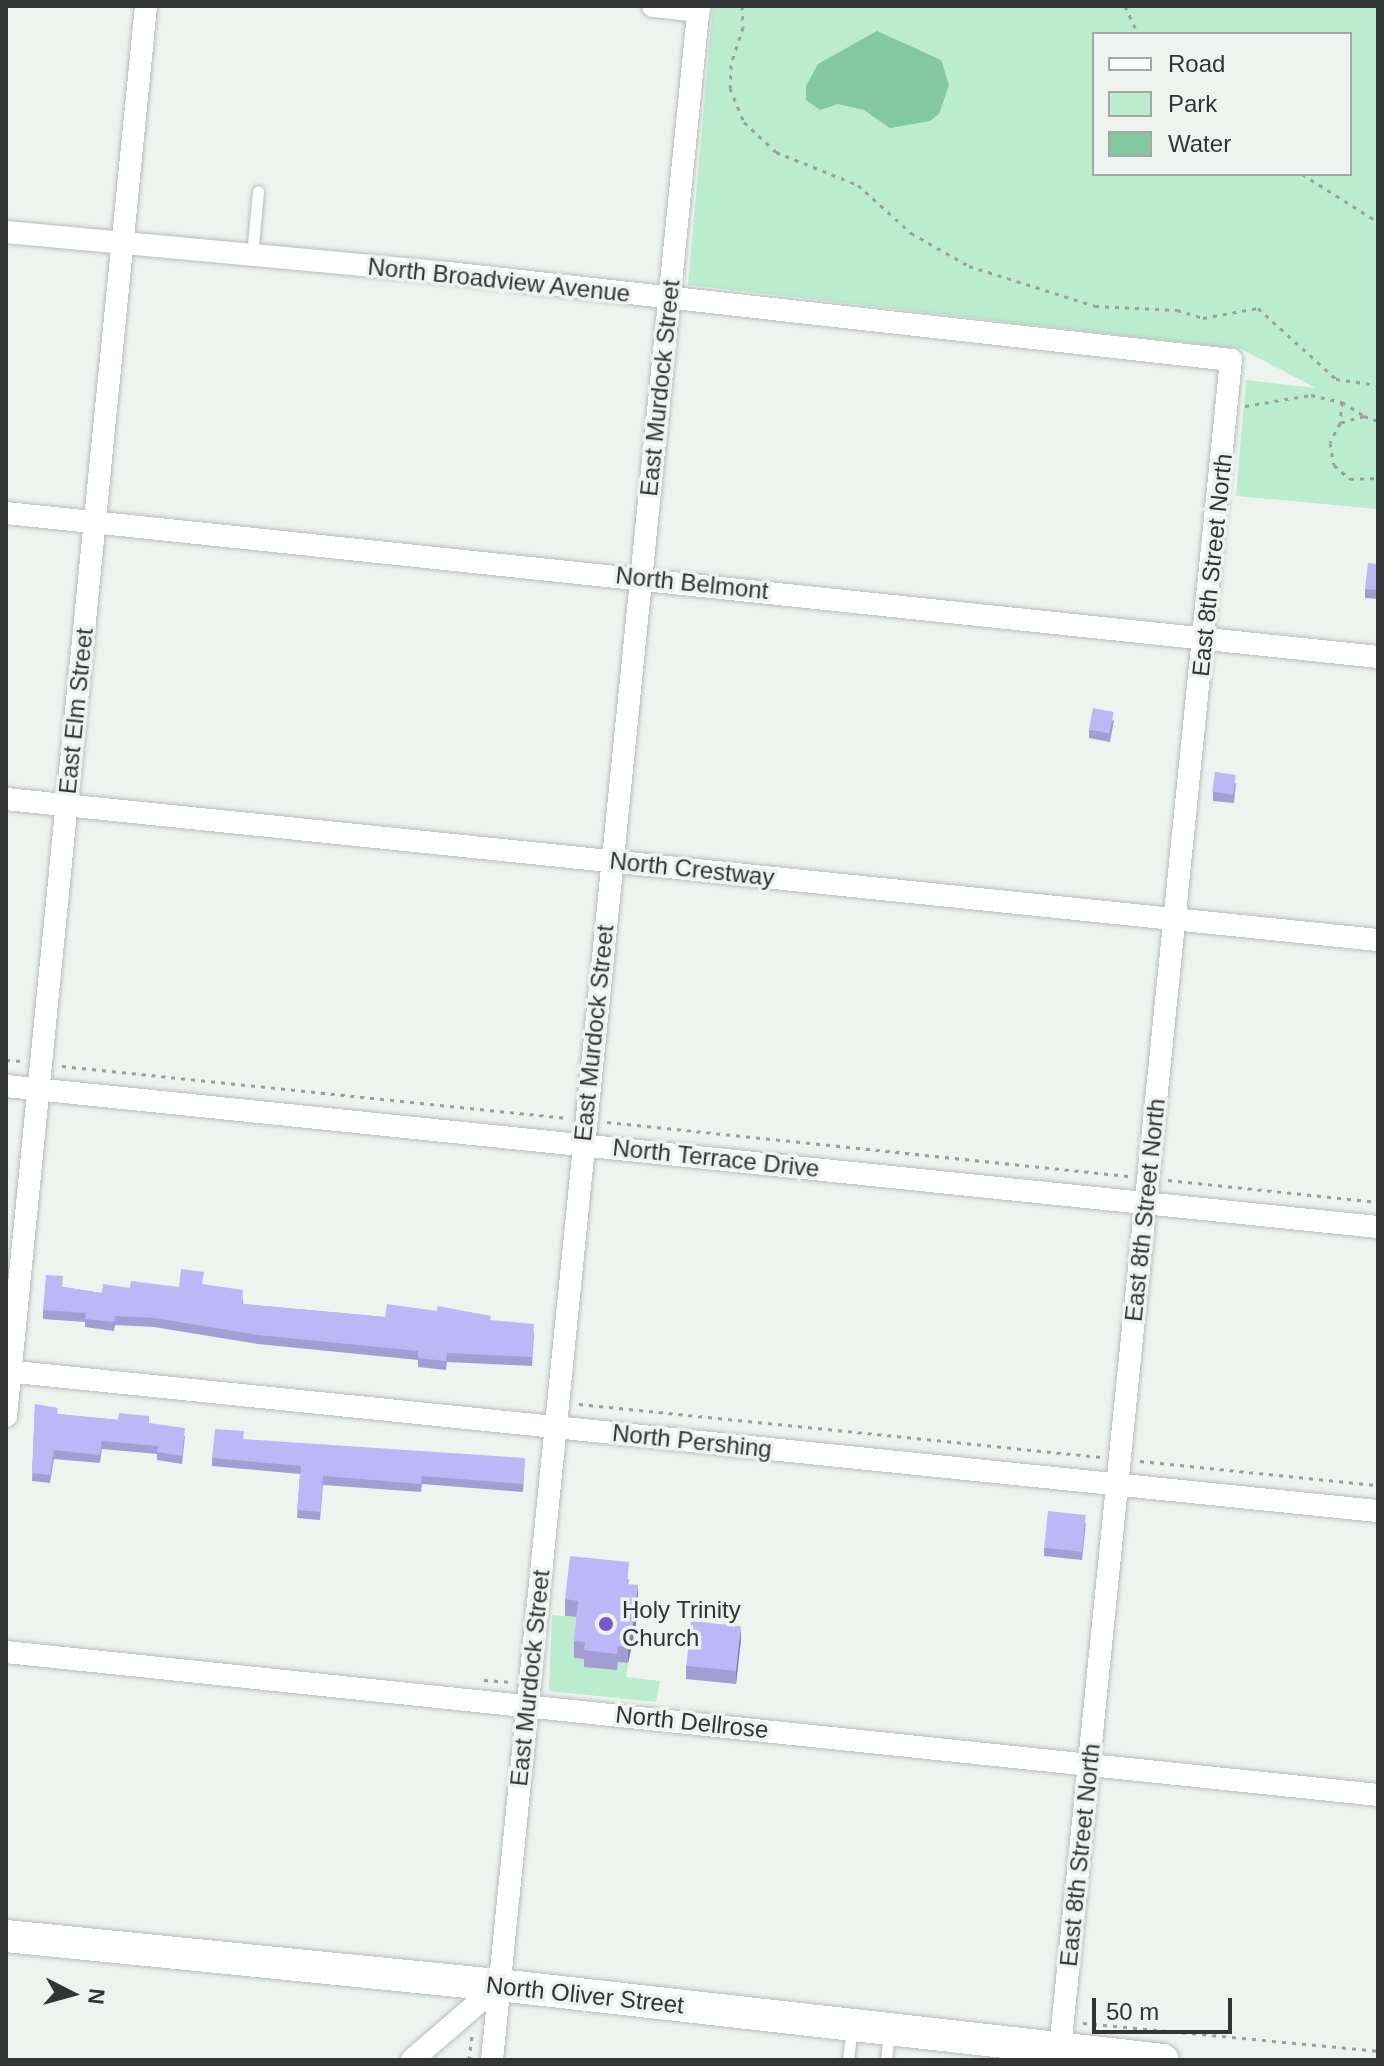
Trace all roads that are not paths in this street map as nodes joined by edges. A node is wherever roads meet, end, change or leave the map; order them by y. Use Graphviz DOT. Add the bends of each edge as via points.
graph roads {
  1 [pos="146,6"];
  2 [pos="653,6"];
  3 [pos="699,8"];
  4 [pos="258,191"];
  5 [pos="6,232"];
  6 [pos="122,243"];
  7 [pos="252,255"];
  8 [pos="671,299"];
  9 [pos="1231,360"];
  10 [pos="6,513"];
  11 [pos="95,522"];
  12 [pos="639,578"];
  13 [pos="1205,638"];
  14 [pos="1378,657"];
  15 [pos="6,799"];
  16 [pos="67,805"];
  17 [pos="611,860"];
  18 [pos="1176,920"];
  19 [pos="1378,940"];
  20 [pos="6,1086"];
  21 [pos="39,1089"];
  22 [pos="583,1144"];
  23 [pos="1146,1203"];
  24 [pos="1378,1227"];
  25 [pos="8,1371"];
  26 [pos="6,1416"];
  27 [pos="555,1427"];
  28 [pos="1117,1485"];
  29 [pos="1378,1511"];
  30 [pos="6,1652"];
  31 [pos="527,1705"];
  32 [pos="1089,1763"];
  33 [pos="1378,1795"];
  34 [pos="6,1936"];
  35 [pos="499,1985"];
  36 [pos="852,2025"];
  37 [pos="888,2044"];
  38 [pos="1060,2054"];
  39 [pos="412,2060"];
  40 [pos="492,2060"];
  41 [pos="848,2060"];
  42 [pos="1155,2060"];
  1 -- 6 [label="street, East Elm Street"];
  2 -- 3 [label="street"];
  3 -- 8 [label="street, East Murdock Street"];
  4 -- 7 [label="lane"];
  5 -- 6 [label="street, North Broadview Avenue"];
  6 -- 7 [label="street, North Broadview Avenue"];
  6 -- 11 [label="street, East Elm Street"];
  7 -- 8 [label="street, North Broadview Avenue"];
  8 -- 9 [label="street, North Broadview Avenue"];
  8 -- 12 [label="street, East Murdock Street"];
  9 -- 13 [label="street, East 8th Street North"];
  10 -- 11 [label="street, North Belmont"];
  11 -- 12 [label="street, North Belmont"];
  11 -- 16 [label="street, East Elm Street"];
  12 -- 13 [label="street, North Belmont"];
  12 -- 17 [label="street, East Murdock Street"];
  13 -- 14 [label="street, North Belmont"];
  13 -- 18 [label="street, East 8th Street North"];
  15 -- 16 [label="street, North Crestway"];
  16 -- 17 [label="street, North Crestway"];
  16 -- 21 [label="street, East Elm Street"];
  17 -- 18 [label="street, North Crestway"];
  17 -- 22 [label="street, East Murdock Street"];
  18 -- 19 [label="street, North Crestway"];
  18 -- 23 [label="street, East 8th Street North"];
  20 -- 21 [label="street, North Terrace Drive"];
  21 -- 22 [label="street, North Terrace Drive"];
  21 -- 25 [label="street, East Elm Street"];
  22 -- 23 [label="street, North Terrace Drive"];
  22 -- 27 [label="street, East Murdock Street"];
  23 -- 24 [label="street, North Terrace Drive"];
  23 -- 28 [label="street, East 8th Street North"];
  25 -- 26 [label="street, East Elm Street"];
  25 -- 27 [label="street, North Pershing"];
  27 -- 28 [label="street, North Pershing"];
  27 -- 31 [label="street, East Murdock Street"];
  28 -- 29 [label="street, North Pershing"];
  28 -- 32 [label="street, East 8th Street North"];
  30 -- 31 [label="street, North Dellrose"];
  31 -- 32 [label="street, North Dellrose"];
  31 -- 35 [label="street, East Murdock Street"];
  32 -- 33 [label="street, North Dellrose"];
  32 -- 38 [label="street, East 8th Street North"];
  34 -- 35 [label="main road, North Oliver Street"];
  35 -- 36 [label="main road, North Oliver Street"];
  35 -- 39 [label="street"];
  35 -- 40 [label="street, East Murdock Street"];
  36 -- 37 [label="main road, North Oliver Street"];
  36 -- 41 [label="lane"];
  37 -- 38 [label="main road, North Oliver Street"];
  38 -- 42 [label="main road, North Oliver Street"];
}
